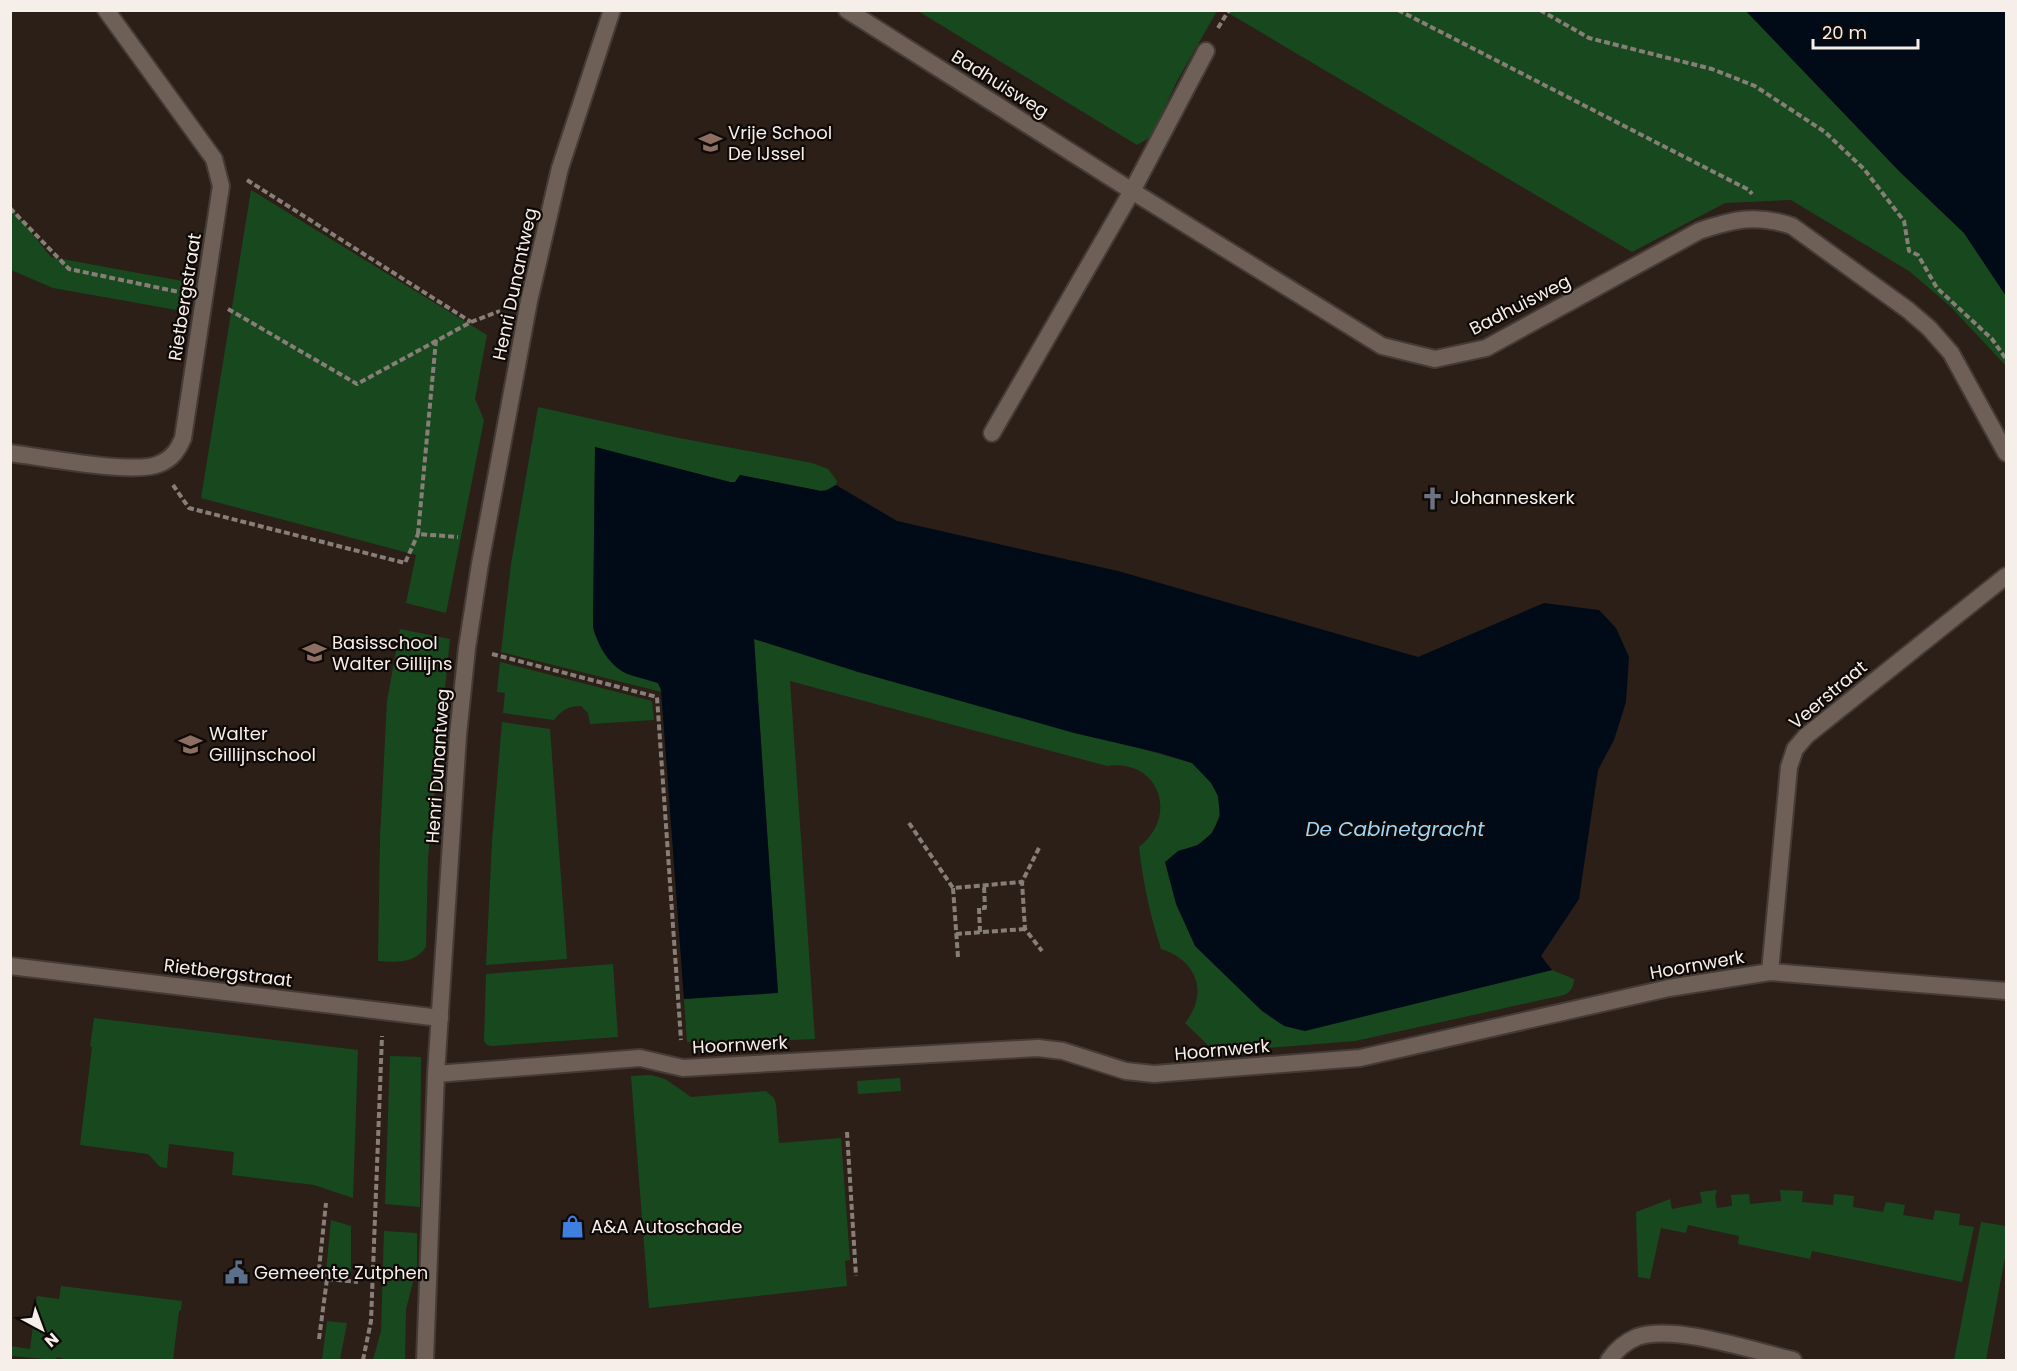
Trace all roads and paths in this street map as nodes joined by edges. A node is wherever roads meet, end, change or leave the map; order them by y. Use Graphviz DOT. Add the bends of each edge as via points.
graph roads {
  1 [pos="106,10"];
  2 [pos="612,10"];
  3 [pos="847,10"];
  4 [pos="1398,10"];
  5 [pos="1540,10"];
  6 [pos="1206,51"];
  7 [pos="214,159"];
  8 [pos="1132,191"];
  9 [pos="10,208"];
  10 [pos="1774,220"];
  11 [pos="205,298"];
  12 [pos="529,301"];
  13 [pos="471,322"];
  14 [pos="436,340"];
  15 [pos="2007,359"];
  16 [pos="992,433"];
  17 [pos="10,453"];
  18 [pos="2007,453"];
  19 [pos="158,465"];
  20 [pos="418,534"];
  21 [pos="484,538"];
  22 [pos="2007,576"];
  23 [pos="467,648"];
  24 [pos="909,823"];
  25 [pos="1039,848"];
  26 [pos="1022,882"];
  27 [pos="984,885"];
  28 [pos="953,888"];
  29 [pos="1025,929"];
  30 [pos="981,932"];
  31 [pos="956,934"];
  32 [pos="1042,951"];
  33 [pos="958,957"];
  34 [pos="10,966"];
  35 [pos="1770,972"];
  36 [pos="2007,991"];
  37 [pos="383,1011"];
  38 [pos="440,1018"];
  39 [pos="683,1068"];
  40 [pos="436,1074"];
  41 [pos="847,1132"];
  42 [pos="326,1203"];
  43 [pos="856,1276"];
  44 [pos="327,1279"];
  45 [pos="358,1282"];
  46 [pos="320,1339"];
  47 [pos="363,1360"];
  48 [pos="425,1360"];
  49 [pos="1609,1360"];
  50 [pos="1792,1360"];
  1 -- 7 [label="street, Rietbergstraat"];
  2 -- 12 [label="street, Henri Dunantweg" via="560,168"];
  3 -- 8 [label="street, Badhuisweg"];
  4 -- 10 [label="path" via="1749,190"];
  5 -- 15 [label="path" via="1589,38 1712,69 1755,86 1825,132 1864,170 1904,221 1909,250 1918,255 1937,288 1992,339"];
  6 -- 8 [label="street"];
  7 -- 11 [label="street, Rietbergstraat" via="221,186"];
  7 -- 13 [label="path"];
  8 -- 10 [label="street, Badhuisweg" via="1382,346 1436,359 1486,348 1699,231 1727,221"];
  8 -- 16 [label="street"];
  9 -- 11 [label="path" via="69,269"];
  10 -- 18 [label="street, Badhuisweg" via="1792,226 1929,328 1950,353"];
  11 -- 14 [label="path" via="357,384"];
  11 -- 19 [label="street, Rietbergstraat" via="183,438 178,450"];
  12 -- 13 [label="path"];
  12 -- 21 [label="street, Henri Dunantweg"];
  13 -- 14 [label="path"];
  14 -- 20 [label="path"];
  17 -- 19 [label="street" via="108,466"];
  19 -- 20 [label="path" via="189,508 405,563"];
  20 -- 21 [label="path"];
  21 -- 23 [label="street, Henri Dunantweg"];
  22 -- 35 [label="street, Veerstraat" via="1806,736 1795,749 1789,767"];
  23 -- 38 [label="street, Henri Dunantweg"];
  23 -- 39 [label="path" via="657,697"];
  24 -- 28 [label="path"];
  25 -- 26 [label="path"];
  26 -- 27 [label="path"];
  26 -- 29 [label="path"];
  27 -- 28 [label="path"];
  27 -- 30 [label="path" via="986,908 979,908"];
  28 -- 31 [label="path"];
  29 -- 30 [label="path"];
  29 -- 32 [label="path"];
  30 -- 31 [label="path"];
  31 -- 33 [label="path"];
  34 -- 37 [label="street, Rietbergstraat"];
  35 -- 36 [label="street, Hoornwerk"];
  35 -- 39 [label="street, Hoornwerk" via="1669,988 1349,1059 1154,1074 1126,1071 1064,1051 1038,1048"];
  37 -- 38 [label="street, Rietbergstraat"];
  37 -- 47 [label="path" via="371,1321"];
  38 -- 40 [label="street, Henri Dunantweg"];
  39 -- 40 [label="street, Hoornwerk" via="640,1058"];
  40 -- 48 [label="street, Henri Dunantweg"];
  41 -- 43 [label="path"];
  42 -- 44 [label="path" via="319,1269"];
  44 -- 45 [label="path"];
  44 -- 46 [label="path"];
  49 -- 50 [label="street" via="1626,1342 1655,1335 1703,1339"];
}
